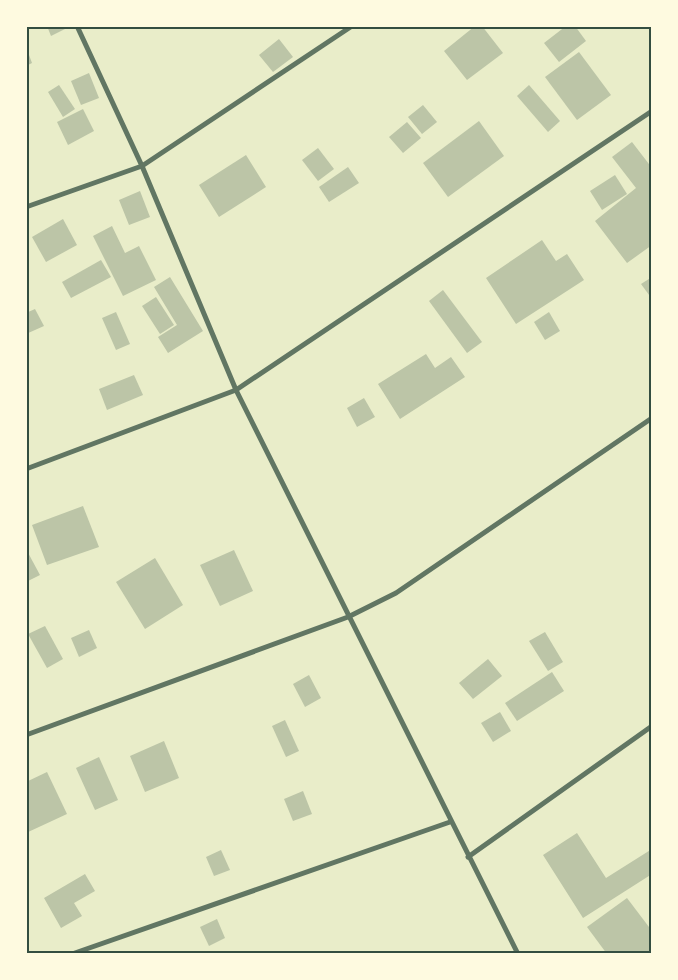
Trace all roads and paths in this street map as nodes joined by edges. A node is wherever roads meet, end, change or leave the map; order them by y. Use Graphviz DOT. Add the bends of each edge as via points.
graph roads {
  1 [pos="77,26"];
  2 [pos="352,26"];
  3 [pos="652,111"];
  4 [pos="142,166"];
  5 [pos="26,207"];
  6 [pos="236,390"];
  7 [pos="652,418"];
  8 [pos="26,469"];
  9 [pos="348,617"];
  10 [pos="652,726"];
  11 [pos="26,735"];
  12 [pos="450,822"];
  13 [pos="468,857"];
  14 [pos="72,954"];
  15 [pos="518,954"];
  1 -- 4 [label="street"];
  2 -- 4 [label="street"];
  3 -- 6 [label="street"];
  4 -- 5 [label="street"];
  4 -- 6 [label="street"];
  6 -- 8 [label="street"];
  6 -- 9 [label="street"];
  7 -- 9 [label="street" via="396,593"];
  9 -- 11 [label="street"];
  9 -- 12 [label="street"];
  10 -- 13 [label="street"];
  12 -- 13 [label="street"];
  12 -- 14 [label="street"];
  13 -- 15 [label="street"];
}
